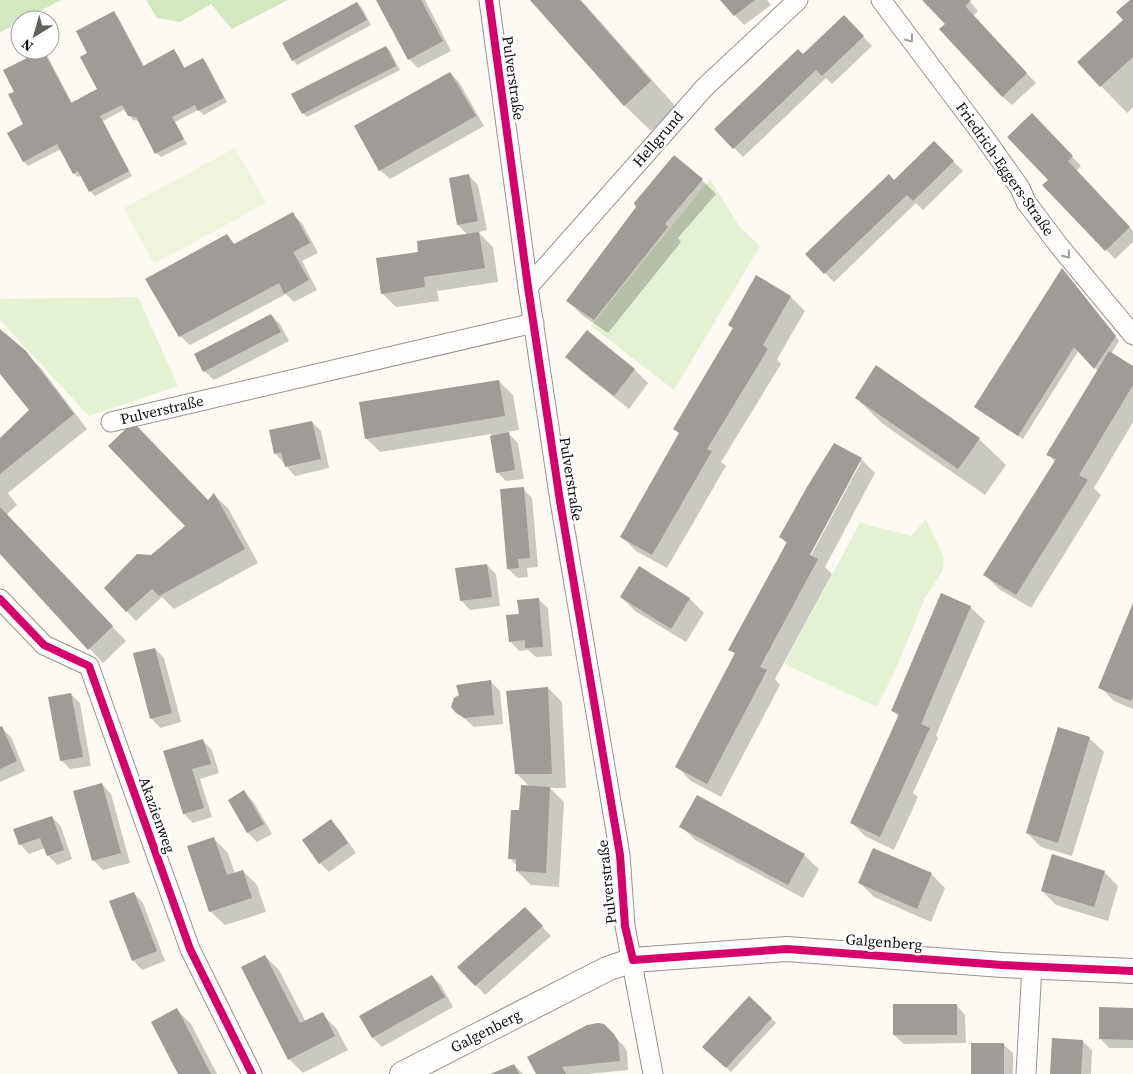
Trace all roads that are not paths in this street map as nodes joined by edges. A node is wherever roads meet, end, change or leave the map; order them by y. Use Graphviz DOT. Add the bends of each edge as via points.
graph roads {
  1 [pos="489,0"];
  2 [pos="798,0"];
  3 [pos="881,0"];
  4 [pos="528,287"];
  5 [pos="534,322"];
  6 [pos="1133,335"];
  7 [pos="111,422"];
  8 [pos="0,599"];
  9 [pos="632,960"];
  10 [pos="1032,966"];
  11 [pos="1133,971"];
  12 [pos="252,1074"];
  13 [pos="402,1074"];
  14 [pos="653,1074"];
  15 [pos="1026,1074"];
  1 -- 4 [label="street, Pulverstraße"];
  2 -- 4 [label="street, Hellgrund" via="705,87"];
  3 -- 6 [label="street, Friedrich-Eggers-Straße, one-way" via="984,137 1020,188 1026,202"];
  4 -- 5 [label="street, Pulverstraße"];
  5 -- 7 [label="street, Pulverstraße"];
  5 -- 9 [label="street, Pulverstraße" via="560,501 620,854 625,926"];
  8 -- 12 [label="street, Akazienweg" via="44,645 89,666 190,948"];
  9 -- 10 [label="street, Galgenberg" via="787,949"];
  9 -- 13 [label="street, Galgenberg" via="607,969"];
  9 -- 14 [label="street, Pulverstraße"];
  10 -- 11 [label="street, Galgenberg"];
  10 -- 15 [label="street"];
}
